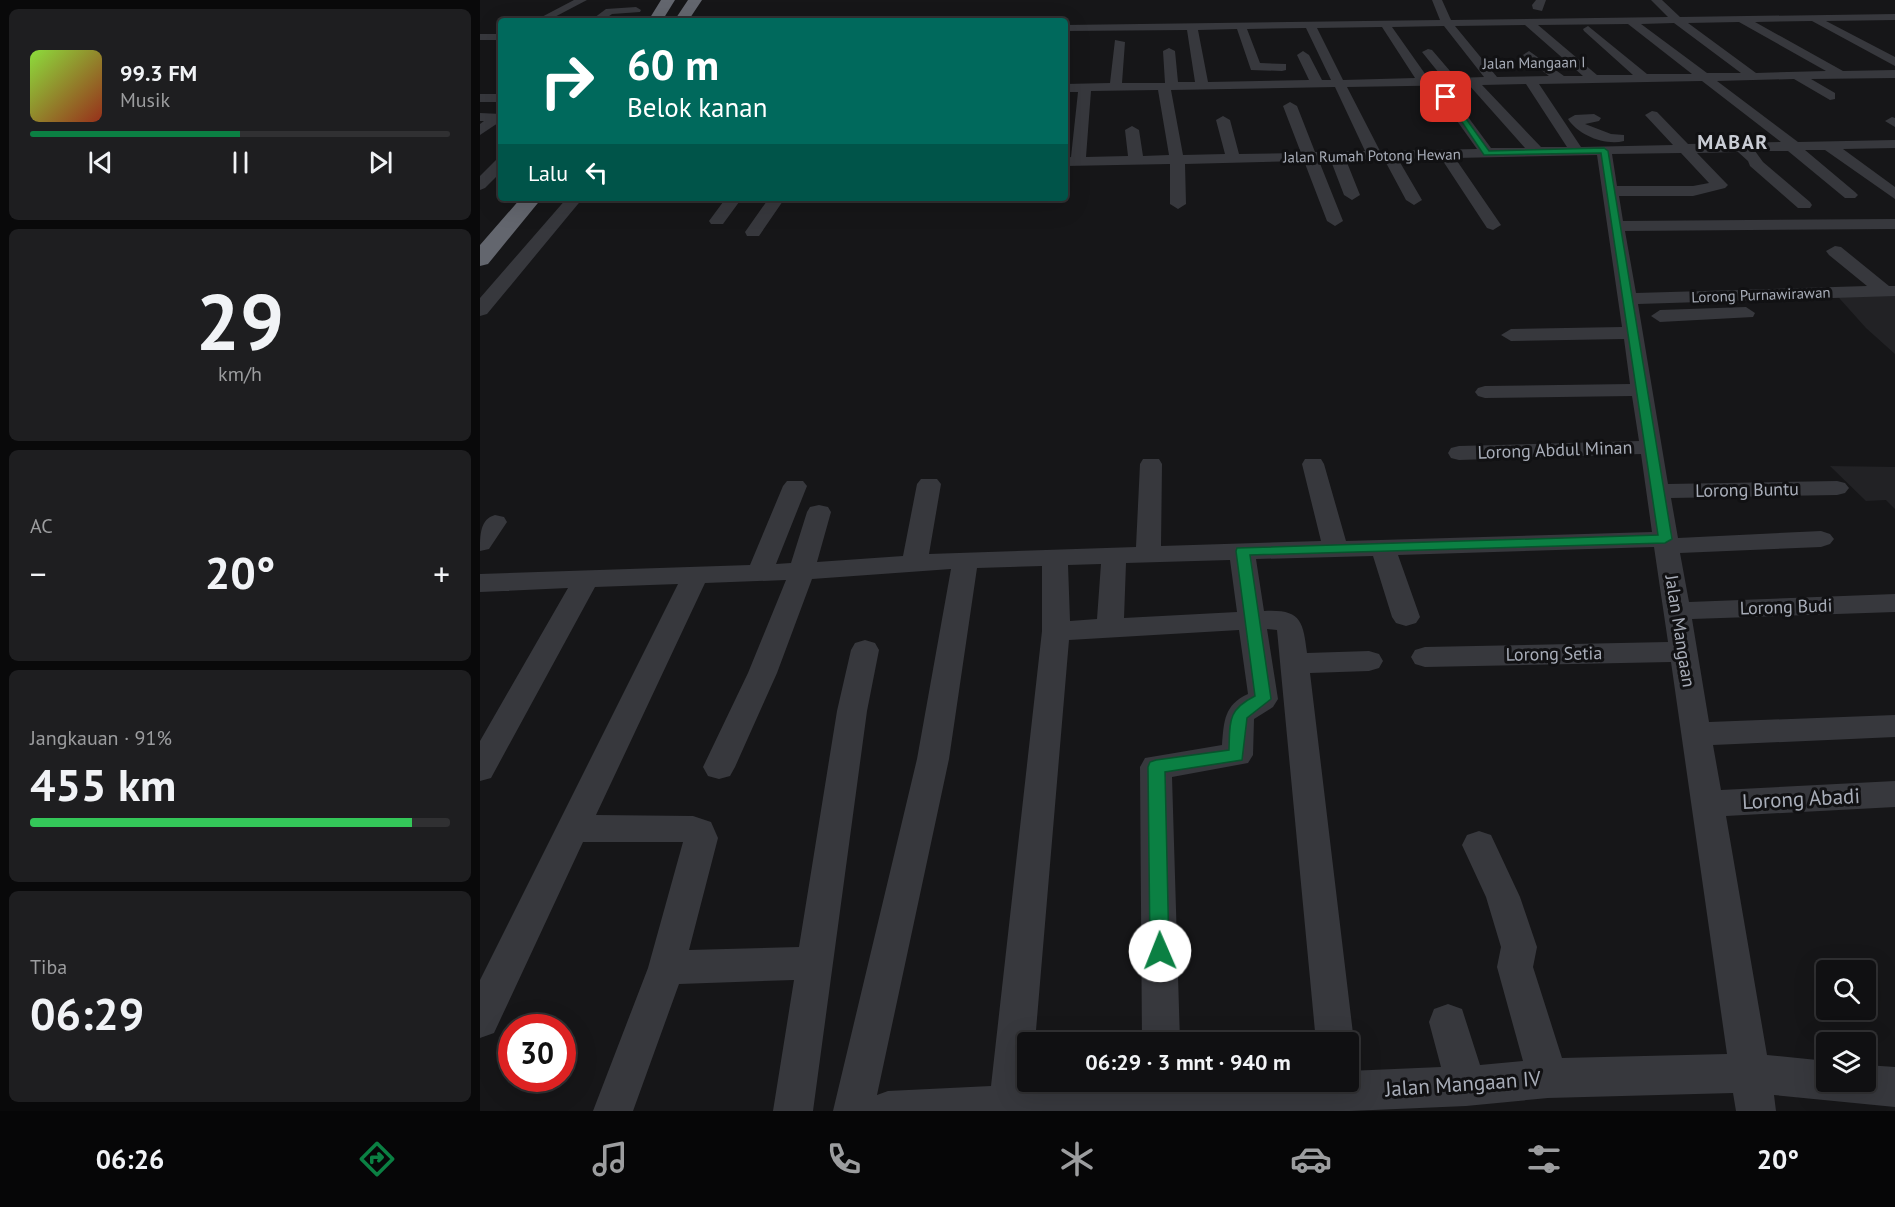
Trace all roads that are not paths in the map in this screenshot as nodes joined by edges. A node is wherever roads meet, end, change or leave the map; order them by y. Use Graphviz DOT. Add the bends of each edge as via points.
graph roads {
  1 [pos="582,0"];
  2 [pos="668,0"];
  3 [pos="679,0"];
  4 [pos="693,0"];
  5 [pos="1437,0"];
  6 [pos="1656,0"];
  7 [pos="652,1"];
  8 [pos="1790,6"];
  9 [pos="1612,7"];
  10 [pos="637,10"];
  11 [pos="1895,17"];
  12 [pos="545,18"];
  13 [pos="600,18"];
  14 [pos="657,18"];
  15 [pos="668,18"];
  16 [pos="682,18"];
  17 [pos="1811,18"];
  18 [pos="1677,20"];
  19 [pos="1742,20"];
  20 [pos="1627,21"];
  21 [pos="1527,22"];
  22 [pos="1448,23"];
  23 [pos="1385,24"];
  24 [pos="1398,24"];
  25 [pos="1310,25"];
  26 [pos="1241,26"];
  27 [pos="1192,27"];
  28 [pos="1068,28"];
  29 [pos="1588,29"];
  30 [pos="480,37"];
  31 [pos="498,37"];
  32 [pos="1395,39"];
  33 [pos="1119,42"];
  34 [pos="1168,51"];
  35 [pos="1428,52"];
  36 [pos="1529,55"];
  37 [pos="1303,56"];
  38 [pos="1767,63"];
  39 [pos="1894,71"];
  40 [pos="1791,75"];
  41 [pos="1838,75"];
  42 [pos="1754,76"];
  43 [pos="1703,77"];
  44 [pos="1638,78"];
  45 [pos="1560,79"];
  46 [pos="1594,79"];
  47 [pos="1493,80"];
  48 [pos="1530,80"];
  49 [pos="1452,81"];
  50 [pos="1472,81"];
  51 [pos="1424,82"];
  52 [pos="1340,83"];
  53 [pos="1287,84"];
  54 [pos="1317,84"];
  55 [pos="1168,86"];
  56 [pos="1202,86"];
  57 [pos="1857,86"];
  58 [pos="1085,87"];
  59 [pos="1116,87"];
  60 [pos="1068,91"];
  61 [pos="1646,92"];
  62 [pos="1830,96"];
  63 [pos="1446,97"];
  64 [pos="480,98"];
  65 [pos="498,98"];
  66 [pos="1290,106"];
  67 [pos="1653,115"];
  68 [pos="480,117"];
  69 [pos="1594,118"];
  70 [pos="1223,120"];
  71 [pos="1616,122"];
  72 [pos="1132,130"];
  73 [pos="480,131"];
  74 [pos="1301,134"];
  75 [pos="1448,136"];
  76 [pos="1612,144"];
  77 [pos="1895,144"];
  78 [pos="1878,145"];
  79 [pos="1829,146"];
  80 [pos="1794,147"];
  81 [pos="1721,148"];
  82 [pos="1742,148"];
  83 [pos="1684,149"];
  84 [pos="1440,151"];
  85 [pos="1577,151"];
  86 [pos="1537,152"];
  87 [pos="1487,153"];
  88 [pos="1382,156"];
  89 [pos="1895,156"];
  90 [pos="1337,157"];
  91 [pos="1292,158"];
  92 [pos="1312,158"];
  93 [pos="1177,159"];
  94 [pos="1233,159"];
  95 [pos="1136,160"];
  96 [pos="1072,162"];
  97 [pos="1774,180"];
  98 [pos="1610,191"];
  99 [pos="1895,194"];
  100 [pos="1352,195"];
  101 [pos="1850,195"];
  102 [pos="1414,200"];
  103 [pos="504,201"];
  104 [pos="529,201"];
  105 [pos="572,201"];
  106 [pos="732,201"];
  107 [pos="775,201"];
  108 [pos="1178,204"];
  109 [pos="1804,206"];
  110 [pos="717,221"];
  111 [pos="1335,221"];
  112 [pos="1895,224"];
  113 [pos="1493,225"];
  114 [pos="1616,226"];
  115 [pos="480,229"];
  116 [pos="753,232"];
  117 [pos="1835,251"];
  118 [pos="480,259"];
  119 [pos="1889,291"];
  120 [pos="480,310"];
  121 [pos="1833,310"];
  122 [pos="1630,316"];
  123 [pos="1511,335"];
  124 [pos="1641,390"];
  125 [pos="1485,392"];
  126 [pos="1650,447"];
  127 [pos="1459,453"];
  128 [pos="1151,464"];
  129 [pos="1312,464"];
  130 [pos="930,484"];
  131 [pos="795,486"];
  132 [pos="1837,488"];
  133 [pos="1657,491"];
  134 [pos="819,512"];
  135 [pos="495,522"];
  136 [pos="1821,539"];
  137 [pos="480,543"];
  138 [pos="1666,543"];
  139 [pos="1382,546"];
  140 [pos="1335,548"];
  141 [pos="1242,551"];
  142 [pos="1114,555"];
  143 [pos="1148,555"];
  144 [pos="1055,557"];
  145 [pos="964,560"];
  146 [pos="914,564"];
  147 [pos="804,571"];
  148 [pos="760,572"];
  149 [pos="696,576"];
  150 [pos="586,579"];
  151 [pos="480,583"];
  152 [pos="1895,603"];
  153 [pos="1676,611"];
  154 [pos="1406,617"];
  155 [pos="1252,620"];
  156 [pos="1110,629"];
  157 [pos="1056,631"];
  158 [pos="865,650"];
  159 [pos="1683,652"];
  160 [pos="1425,657"];
  161 [pos="1369,661"];
  162 [pos="1295,669"];
  163 [pos="1263,699"];
  164 [pos="1895,726"];
  165 [pos="1696,734"];
  166 [pos="719,767"];
  167 [pos="480,769"];
  168 [pos="1895,794"];
  169 [pos="1707,804"];
  170 [pos="573,828"];
  171 [pos="1479,845"];
  172 [pos="815,963"];
  173 [pos="666,968"];
  174 [pos="480,1020"];
  175 [pos="1448,1022"];
  176 [pos="1161,1032"];
  177 [pos="1334,1032"];
  178 [pos="1548,1078"];
  179 [pos="1816,1083"];
  180 [pos="1876,1085"];
  181 [pos="1359,1086"];
  182 [pos="1466,1086"];
  183 [pos="1895,1087"];
  184 [pos="1152,1092"];
  185 [pos="1184,1092"];
  186 [pos="1322,1092"];
  187 [pos="1753,1092"];
  188 [pos="1293,1102"];
  189 [pos="999,1107"];
  190 [pos="1078,1107"];
  191 [pos="613,1111"];
  192 [pos="793,1111"];
  193 [pos="853,1111"];
  194 [pos="888,1111"];
  1 -- 12 [label="street"];
  2 -- 14 [label="highway"];
  3 -- 15 [label="highway"];
  4 -- 16 [label="highway"];
  5 -- 22 [label="street"];
  6 -- 18 [label="street"];
  7 -- 10 [label="highway"];
  8 -- 17 [label="street"];
  9 -- 20 [label="street"];
  10 -- 13 [label="street" via="613,11"];
  11 -- 17 [label="street"];
  17 -- 19 [label="street"];
  17 -- 39 [label="street"];
  18 -- 19 [label="street"];
  18 -- 20 [label="street"];
  18 -- 42 [label="street"];
  19 -- 41 [label="street"];
  20 -- 21 [label="street"];
  20 -- 43 [label="street"];
  21 -- 22 [label="street"];
  21 -- 46 [label="street"];
  22 -- 24 [label="street"];
  22 -- 47 [label="street" via="1453,37"];
  23 -- 24 [label="street"];
  23 -- 25 [label="street"];
  23 -- 32 [label="street"];
  24 -- 32 [label="street" via="1411,42"];
  25 -- 26 [label="street"];
  25 -- 52 [label="street"];
  26 -- 27 [label="street"];
  26 -- 53 [label="street" via="1255,68 1280,63"];
  27 -- 28 [label="street" via="1153,32"];
  27 -- 56 [label="street"];
  29 -- 44 [label="street"];
  30 -- 31 [label="street"];
  32 -- 51 [label="street"];
  33 -- 59 [label="street"];
  34 -- 55 [label="street"];
  35 -- 49 [label="street"];
  36 -- 45 [label="street"];
  37 -- 54 [label="street"];
  38 -- 40 [label="street"];
  39 -- 41 [label="street, Jalan Mangaan I"];
  40 -- 41 [label="street, Jalan Mangaan I"];
  40 -- 42 [label="street, Jalan Mangaan I"];
  40 -- 62 [label="street"];
  41 -- 57 [label="street"];
  42 -- 43 [label="street, Jalan Mangaan I"];
  43 -- 44 [label="street, Jalan Mangaan I"];
  43 -- 80 [label="street"];
  44 -- 46 [label="street, Jalan Mangaan I"];
  44 -- 61 [label="street"];
  45 -- 46 [label="street, Jalan Mangaan I"];
  45 -- 48 [label="street, Jalan Mangaan I"];
  47 -- 48 [label="street, Jalan Mangaan I"];
  47 -- 50 [label="street, Jalan Mangaan I"];
  48 -- 85 [label="street"];
  49 -- 50 [label="street, Jalan Mangaan I"];
  49 -- 51 [label="street, Jalan Mangaan I"];
  50 -- 86 [label="street"];
  51 -- 52 [label="street, Jalan Mangaan I" via="1354,78"];
  52 -- 54 [label="street, Jalan Mangaan I"];
  52 -- 88 [label="street"];
  53 -- 54 [label="street, Jalan Mangaan I"];
  53 -- 56 [label="street, Jalan Mangaan I"];
  55 -- 56 [label="street, Jalan Mangaan I"];
  55 -- 59 [label="street, Jalan Mangaan I"];
  55 -- 93 [label="street"];
  58 -- 59 [label="street, Jalan Mangaan I"];
  58 -- 60 [label="street, Jalan Mangaan I"];
  58 -- 96 [label="street"];
  63 -- 87 [label="street"];
  64 -- 65 [label="street"];
  66 -- 74 [label="street"];
  67 -- 83 [label="street"];
  68 -- 73 [label="street" via="498,117"];
  69 -- 76 [label="street" via="1575,119 1580,127 1609,138"];
  70 -- 94 [label="street"];
  71 -- 76 [label="street, Jalan Mangaan"];
  72 -- 95 [label="street"];
  74 -- 91 [label="street" via="1285,138"];
  74 -- 92 [label="street"];
  75 -- 84 [label="street"];
  76 -- 83 [label="street, Jalan Rumah Potong Hewan" via="1634,150"];
  76 -- 85 [label="street, Jalan Rumah Potong Hewan"];
  76 -- 98 [label="street, Jalan Mangaan"];
  77 -- 78 [label="street, Jalan Rumah Potong Hewan"];
  78 -- 79 [label="street, Jalan Rumah Potong Hewan"];
  78 -- 89 [label="street"];
  79 -- 80 [label="street, Jalan Rumah Potong Hewan"];
  79 -- 99 [label="street"];
  80 -- 82 [label="street, Jalan Rumah Potong Hewan"];
  80 -- 101 [label="street"];
  81 -- 82 [label="street, Jalan Rumah Potong Hewan"];
  81 -- 83 [label="street, Jalan Rumah Potong Hewan"];
  81 -- 97 [label="street" via="1756,179"];
  82 -- 97 [label="street"];
  83 -- 98 [label="street" via="1720,183 1718,187"];
  84 -- 87 [label="street, Jalan Rumah Potong Hewan"];
  84 -- 88 [label="street, Jalan Rumah Potong Hewan"];
  84 -- 113 [label="street"];
  85 -- 86 [label="street, Jalan Rumah Potong Hewan"];
  86 -- 87 [label="street, Jalan Rumah Potong Hewan"];
  88 -- 90 [label="street, Jalan Rumah Potong Hewan"];
  88 -- 102 [label="street"];
  90 -- 92 [label="street, Jalan Rumah Potong Hewan"];
  90 -- 100 [label="street"];
  91 -- 92 [label="street, Jalan Rumah Potong Hewan"];
  91 -- 94 [label="street, Jalan Rumah Potong Hewan"];
  92 -- 111 [label="street"];
  93 -- 94 [label="street, Jalan Rumah Potong Hewan"];
  93 -- 95 [label="street, Jalan Rumah Potong Hewan"];
  93 -- 108 [label="street"];
  95 -- 96 [label="street, Jalan Rumah Potong Hewan"];
  97 -- 109 [label="street"];
  98 -- 114 [label="street, Jalan Mangaan"];
  103 -- 115 [label="highway"];
  104 -- 118 [label="highway"];
  105 -- 120 [label="street"];
  106 -- 110 [label="street"];
  107 -- 116 [label="street"];
  112 -- 114 [label="street"];
  114 -- 122 [label="street, Jalan Mangaan"];
  117 -- 119 [label="street"];
  119 -- 122 [label="street, Lorong Purnawirawan"];
  121 -- 122 [label="street"];
  122 -- 123 [label="street"];
  122 -- 124 [label="street, Jalan Mangaan"];
  124 -- 125 [label="street"];
  124 -- 126 [label="street, Jalan Mangaan"];
  126 -- 127 [label="street, Lorong Abdul Minan"];
  126 -- 133 [label="street, Jalan Mangaan"];
  128 -- 143 [label="street"];
  129 -- 140 [label="street"];
  130 -- 146 [label="street"];
  131 -- 148 [label="street"];
  132 -- 133 [label="street, Lorong Buntu"];
  133 -- 138 [label="street, Jalan Mangaan"];
  134 -- 147 [label="street"];
  135 -- 137 [label="street"];
  136 -- 138 [label="street"];
  138 -- 139 [label="street"];
  138 -- 153 [label="street, Jalan Mangaan"];
  139 -- 140 [label="street"];
  139 -- 154 [label="street"];
  140 -- 141 [label="street"];
  141 -- 143 [label="street"];
  141 -- 155 [label="street"];
  142 -- 143 [label="street"];
  142 -- 144 [label="street"];
  142 -- 156 [label="street"];
  144 -- 145 [label="street"];
  144 -- 157 [label="street"];
  145 -- 146 [label="street"];
  145 -- 193 [label="street" via="933,759"];
  146 -- 147 [label="street"];
  147 -- 148 [label="street"];
  147 -- 166 [label="street" via="766,667"];
  148 -- 149 [label="street"];
  149 -- 150 [label="street"];
  149 -- 170 [label="street"];
  150 -- 151 [label="street"];
  150 -- 167 [label="street"];
  152 -- 153 [label="street, Lorong Budi"];
  153 -- 159 [label="street, Jalan Mangaan"];
  155 -- 156 [label="street"];
  155 -- 162 [label="street" via="1279,619 1290,625"];
  155 -- 163 [label="street"];
  156 -- 157 [label="street"];
  157 -- 189 [label="street"];
  158 -- 172 [label="street" via="852,711"];
  159 -- 160 [label="street, Lorong Setia"];
  159 -- 165 [label="street, Jalan Mangaan"];
  161 -- 162 [label="street"];
  162 -- 163 [label="street"];
  162 -- 177 [label="street"];
  163 -- 176 [label="street" via="1239,716 1237,755 1156,767"];
  164 -- 165 [label="street"];
  165 -- 169 [label="street, Jalan Mangaan"];
  168 -- 169 [label="street, Lorong Abadi"];
  169 -- 187 [label="street, Jalan Mangaan"];
  170 -- 173 [label="street" via="699,832 699,847"];
  170 -- 174 [label="street"];
  171 -- 178 [label="street" via="1503,897 1519,947 1515,967"];
  172 -- 173 [label="street"];
  172 -- 192 [label="street"];
  173 -- 191 [label="street"];
  175 -- 182 [label="street"];
  178 -- 182 [label="street, Jalan Mangaan IV"];
  178 -- 187 [label="street, Jalan Mangaan IV"];
  179 -- 187 [label="street, Jalan Mangaan IV"];
  180 -- 183 [label="street"];
  181 -- 182 [label="street, Jalan Mangaan IV"];
  184 -- 190 [label="street, Jalan Mangaan IV"];
  185 -- 188 [label="street, Jalan Mangaan IV"];
  186 -- 188 [label="street, Jalan Mangaan IV"];
  189 -- 190 [label="street, Jalan Mangaan IV"];
  189 -- 194 [label="street, Jalan Mangaan IV"];
}
